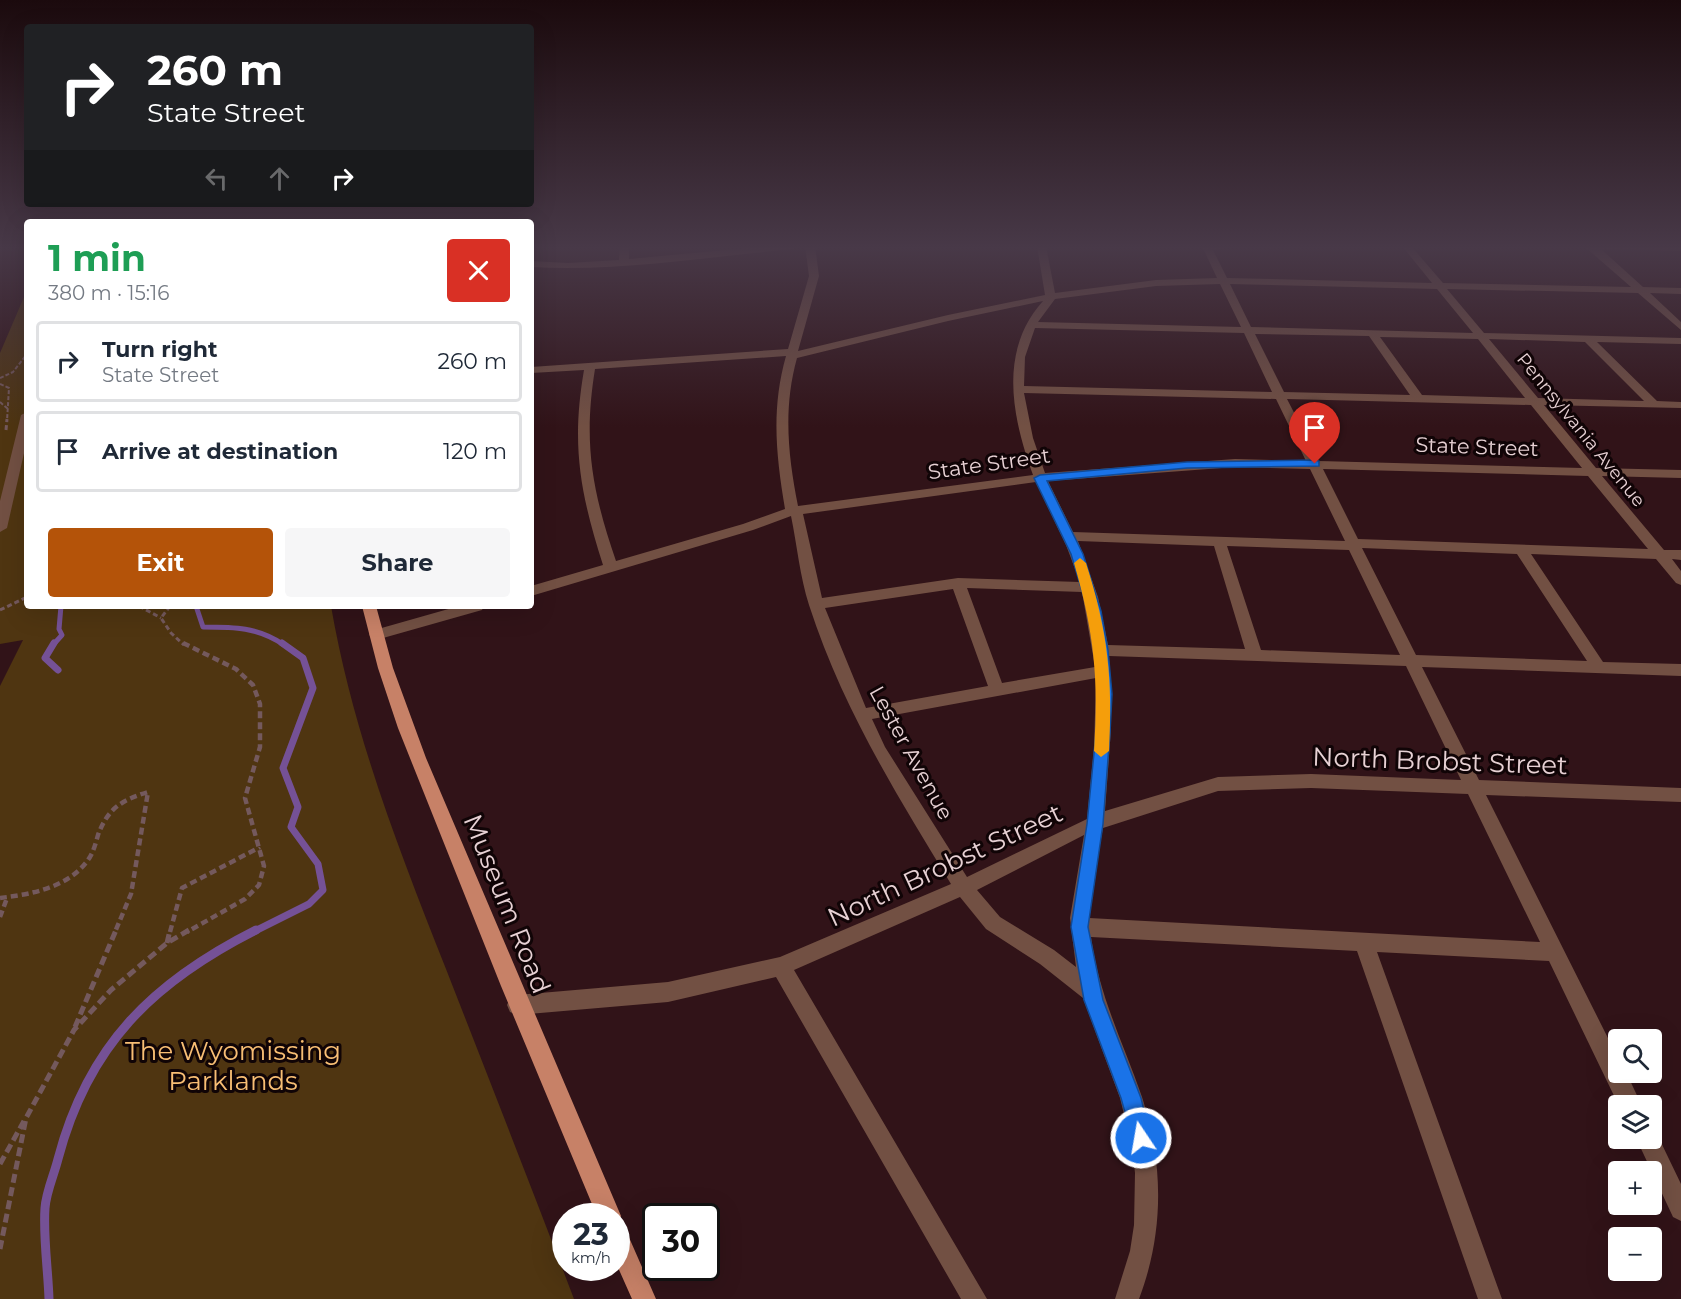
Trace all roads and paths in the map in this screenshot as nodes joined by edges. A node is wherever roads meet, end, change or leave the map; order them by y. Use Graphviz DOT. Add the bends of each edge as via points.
graph roads {
  1 [pos="806,307"];
  2 [pos="999,307"];
  3 [pos="1045,307"];
  4 [pos="1238,307"];
  5 [pos="1456,307"];
  6 [pos="1659,307"];
  7 [pos="1031,325"];
  8 [pos="1681,327"];
  9 [pos="1249,330"];
  10 [pos="1372,333"];
  11 [pos="1479,335"];
  12 [pos="1588,339"];
  13 [pos="1681,341"];
  14 [pos="794,354"];
  15 [pos="24,358"];
  16 [pos="590,366"];
  17 [pos="534,370"];
  18 [pos="0,378"];
  19 [pos="0,384"];
  20 [pos="1018,389"];
  21 [pos="1281,395"];
  22 [pos="1418,398"];
  23 [pos="1534,400"];
  24 [pos="0,402"];
  25 [pos="1654,404"];
  26 [pos="1681,405"];
  27 [pos="24,428"];
  28 [pos="1315,464"];
  29 [pos="1592,471"];
  30 [pos="1681,474"];
  31 [pos="1040,478"];
  32 [pos="794,511"];
  33 [pos="0,528"];
  34 [pos="1068,536"];
  35 [pos="1219,542"];
  36 [pos="1355,545"];
  37 [pos="1521,549"];
  38 [pos="1659,554"];
  39 [pos="1681,555"];
  40 [pos="611,568"];
  41 [pos="1681,580"];
  42 [pos="958,583"];
  43 [pos="1088,587"];
  44 [pos="534,590"];
  45 [pos="24,598"];
  46 [pos="816,603"];
  47 [pos="144,609"];
  48 [pos="168,609"];
  49 [pos="370,609"];
  50 [pos="467,609"];
  51 [pos="0,610"];
  52 [pos="161,618"];
  53 [pos="376,635"];
  54 [pos="1102,650"];
  55 [pos="1254,656"];
  56 [pos="1414,663"];
  57 [pos="1599,667"];
  58 [pos="1103,670"];
  59 [pos="1681,670"];
  60 [pos="997,690"];
  61 [pos="860,715"];
  62 [pos="1475,788"];
  63 [pos="1681,795"];
  64 [pos="1095,824"];
  65 [pos="260,847"];
  66 [pos="963,887"];
  67 [pos="8,897"];
  68 [pos="0,898"];
  69 [pos="0,917"];
  70 [pos="1080,927"];
  71 [pos="1363,941"];
  72 [pos="167,943"];
  73 [pos="1556,952"];
  74 [pos="781,966"];
  75 [pos="1092,992"];
  76 [pos="517,1005"];
  77 [pos="74,1030"];
  78 [pos="1625,1095"];
  79 [pos="26,1118"];
  80 [pos="1652,1149"];
  81 [pos="0,1164"];
  82 [pos="603,1203"];
  83 [pos="1681,1209"];
  84 [pos="0,1249"];
  85 [pos="630,1266"];
  86 [pos="644,1299"];
  87 [pos="975,1299"];
  88 [pos="1127,1299"];
  89 [pos="1490,1299"];
  1 -- 14 [label="street, Lester Avenue"];
  2 -- 14 [label="street"];
  3 -- 7 [label="street"];
  4 -- 9 [label="street"];
  5 -- 11 [label="street, Pennsylvania Avenue"];
  6 -- 8 [label="street"];
  7 -- 9 [label="street"];
  7 -- 20 [label="street" via="1021,350"];
  9 -- 10 [label="street"];
  9 -- 21 [label="street"];
  10 -- 11 [label="street"];
  10 -- 22 [label="street"];
  11 -- 12 [label="street"];
  11 -- 23 [label="street, Pennsylvania Avenue"];
  12 -- 13 [label="street"];
  12 -- 25 [label="street"];
  14 -- 16 [label="street"];
  14 -- 32 [label="street, Lester Avenue" via="785,380 781,420 784,468"];
  15 -- 18 [label="path" via="13,372"];
  16 -- 17 [label="street"];
  16 -- 40 [label="street" via="582,460 591,512"];
  19 -- 24 [label="path" via="9,388 9,410"];
  20 -- 21 [label="street"];
  20 -- 31 [label="street"];
  21 -- 22 [label="street"];
  21 -- 28 [label="street"];
  22 -- 23 [label="street"];
  23 -- 25 [label="street"];
  23 -- 29 [label="street, Pennsylvania Avenue"];
  25 -- 26 [label="street"];
  27 -- 33 [label="street"];
  28 -- 29 [label="street, State Street"];
  28 -- 31 [label="street, State Street" via="1187,465"];
  28 -- 36 [label="street"];
  29 -- 30 [label="street, State Street"];
  29 -- 38 [label="street, Pennsylvania Avenue"];
  31 -- 32 [label="street, State Street"];
  31 -- 34 [label="street"];
  32 -- 40 [label="street, State Street"];
  32 -- 46 [label="street, Lester Avenue"];
  34 -- 35 [label="street"];
  34 -- 43 [label="street"];
  35 -- 36 [label="street"];
  35 -- 55 [label="street"];
  36 -- 37 [label="street"];
  36 -- 56 [label="street"];
  37 -- 38 [label="street"];
  37 -- 57 [label="street"];
  38 -- 39 [label="street"];
  38 -- 41 [label="street, Pennsylvania Avenue"];
  40 -- 44 [label="street, State Street"];
  42 -- 43 [label="street"];
  42 -- 46 [label="street"];
  42 -- 60 [label="street"];
  43 -- 54 [label="street"];
  45 -- 51 [label="path"];
  46 -- 61 [label="street, Lester Avenue"];
  47 -- 52 [label="path"];
  48 -- 52 [label="path"];
  49 -- 53 [label="main road, Museum Road"];
  50 -- 53 [label="street"];
  52 -- 65 [label="path" via="188,648 236,669 253,685 260,704 260,747 245,798"];
  53 -- 76 [label="main road, Museum Road" via="429,784"];
  54 -- 55 [label="street"];
  54 -- 58 [label="street"];
  55 -- 56 [label="street"];
  56 -- 57 [label="street"];
  56 -- 62 [label="street"];
  57 -- 59 [label="street"];
  58 -- 60 [label="street"];
  58 -- 64 [label="street" via="1103,733"];
  60 -- 61 [label="street"];
  61 -- 66 [label="street, Lester Avenue"];
  62 -- 63 [label="street, North Brobst Street"];
  62 -- 64 [label="street, North Brobst Street" via="1311,781 1218,784"];
  62 -- 73 [label="street"];
  64 -- 66 [label="street, North Brobst Street"];
  64 -- 70 [label="street"];
  65 -- 72 [label="path" via="182,888"];
  65 -- 72 [label="path" via="264,866 259,885 220,915"];
  66 -- 74 [label="street, North Brobst Street"];
  66 -- 75 [label="street, Lester Avenue" via="993,923"];
  67 -- 68 [label="path"];
  67 -- 69 [label="path"];
  67 -- 77 [label="path" via="65,881 88,861 110,808 124,798 148,792 131,894"];
  70 -- 71 [label="street"];
  70 -- 75 [label="street"];
  71 -- 73 [label="street"];
  71 -- 89 [label="street"];
  72 -- 77 [label="path" via="111,990"];
  73 -- 78 [label="street"];
  74 -- 76 [label="street, North Brobst Street" via="668,992"];
  74 -- 87 [label="street"];
  75 -- 88 [label="street" via="1135,1109 1147,1174 1142,1251"];
  76 -- 82 [label="main road, Museum Road"];
  77 -- 79 [label="path"];
  79 -- 81 [label="path"];
  79 -- 84 [label="path"];
  80 -- 83 [label="street"];
  85 -- 86 [label="main road"];
}
